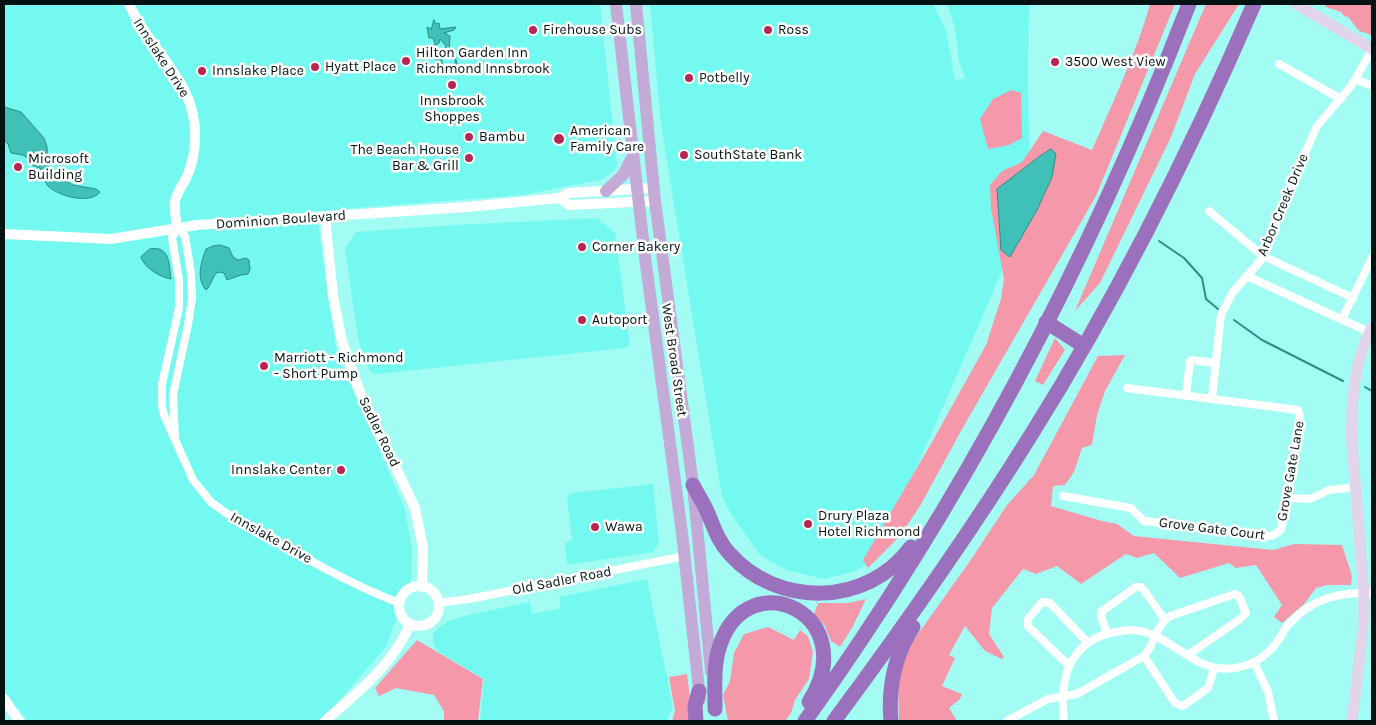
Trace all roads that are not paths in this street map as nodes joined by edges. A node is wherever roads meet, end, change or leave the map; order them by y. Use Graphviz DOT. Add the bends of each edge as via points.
graph roads {
  1 [pos="129,4"];
  2 [pos="616,4"];
  3 [pos="636,4"];
  4 [pos="1189,4"];
  5 [pos="1254,4"];
  6 [pos="1296,4"];
  7 [pos="1372,49"];
  8 [pos="1279,64"];
  9 [pos="1356,79"];
  10 [pos="1372,86"];
  11 [pos="1341,99"];
  12 [pos="634,156"];
  13 [pos="653,188"];
  14 [pos="606,191"];
  15 [pos="638,195"];
  16 [pos="559,198"];
  17 [pos="655,201"];
  18 [pos="1209,211"];
  19 [pos="325,217"];
  20 [pos="177,228"];
  21 [pos="4,234"];
  22 [pos="1262,256"];
  23 [pos="1372,258"];
  24 [pos="1248,276"];
  25 [pos="1352,298"];
  26 [pos="1342,320"];
  27 [pos="1046,322"];
  28 [pos="1371,330"];
  29 [pos="1084,346"];
  30 [pos="1215,363"];
  31 [pos="1127,388"];
  32 [pos="1186,395"];
  33 [pos="1212,398"];
  34 [pos="175,439"];
  35 [pos="967,468"];
  36 [pos="693,485"];
  37 [pos="1356,487"];
  38 [pos="1063,496"];
  39 [pos="1288,498"];
  40 [pos="1277,533"];
  41 [pos="959,547"];
  42 [pos="684,556"];
  43 [pos="422,587"];
  44 [pos="1368,593"];
  45 [pos="399,603"];
  46 [pos="438,603"];
  47 [pos="1165,620"];
  48 [pos="410,624"];
  49 [pos="1106,634"];
  50 [pos="1154,637"];
  51 [pos="1088,643"];
  52 [pos="1188,655"];
  53 [pos="1144,656"];
  54 [pos="1254,662"];
  55 [pos="1070,664"];
  56 [pos="1214,668"];
  57 [pos="699,691"];
  58 [pos="1063,696"];
  59 [pos="4,699"];
  60 [pos="716,715"];
  61 [pos="19,721"];
  62 [pos="325,721"];
  63 [pos="696,721"];
  64 [pos="702,721"];
  65 [pos="796,721"];
  66 [pos="805,721"];
  67 [pos="834,721"];
  68 [pos="892,721"];
  69 [pos="1007,721"];
  70 [pos="1064,721"];
  71 [pos="1274,721"];
  72 [pos="1352,721"];
  1 -- 20 [label="street, Innslake Drive" via="148,39 184,87 193,112 194,148 175,202"];
  2 -- 12 [label="main road, West Broad Street"];
  3 -- 13 [label="main road, West Broad Street"];
  4 -- 27 [label="highway" via="1112,187"];
  5 -- 29 [label="highway" via="1169,187"];
  6 -- 7 [label="main road"];
  7 -- 9 [label="street, Arbor Creek Drive"];
  8 -- 11 [label="street"];
  9 -- 10 [label="street"];
  9 -- 11 [label="street, Arbor Creek Drive"];
  11 -- 22 [label="street, Arbor Creek Drive" via="1317,126"];
  12 -- 14 [label="main road" via="623,175"];
  12 -- 15 [label="main road, West Broad Street"];
  13 -- 15 [label="street, Dominion Boulevard"];
  13 -- 17 [label="main road, West Broad Street"];
  14 -- 15 [label="street, Dominion Boulevard"];
  14 -- 16 [label="street, Dominion Boulevard" via="568,193"];
  15 -- 16 [label="street, Dominion Boulevard" via="569,205"];
  15 -- 17 [label="street, Dominion Boulevard"];
  15 -- 42 [label="main road, West Broad Street"];
  16 -- 19 [label="street, Dominion Boulevard" via="468,208"];
  17 -- 36 [label="main road, West Broad Street"];
  18 -- 22 [label="street"];
  19 -- 20 [label="street, Dominion Boulevard"];
  19 -- 43 [label="street, Sadler Road" via="333,296 342,341 359,390 415,508 423,547"];
  20 -- 21 [label="street, Dominion Boulevard" via="100,239"];
  20 -- 34 [label="street, Innslake Drive" via="185,236 192,299 173,395"];
  20 -- 34 [label="street, Innslake Drive" via="172,238 179,280 179,308 162,384 164,415"];
  22 -- 24 [label="street, Arbor Creek Drive"];
  22 -- 25 [label="street"];
  23 -- 25 [label="street"];
  24 -- 26 [label="street"];
  24 -- 30 [label="street, Arbor Creek Drive" via="1233,292 1221,315"];
  25 -- 26 [label="street"];
  26 -- 28 [label="street"];
  27 -- 29 [label="highway"];
  27 -- 35 [label="highway"];
  28 -- 37 [label="main road" via="1359,362 1353,403"];
  29 -- 41 [label="highway"];
  30 -- 32 [label="street" via="1190,361"];
  30 -- 33 [label="street, Arbor Creek Drive"];
  31 -- 32 [label="street"];
  32 -- 33 [label="street"];
  33 -- 39 [label="street, Grove Gate Lane" via="1300,412"];
  34 -- 45 [label="street, Innslake Drive" via="193,480 215,506 338,576"];
  35 -- 36 [label="highway" via="895,565 854,588 819,594 779,587 742,567 718,537"];
  35 -- 66 [label="highway" via="878,614"];
  36 -- 60 [label="main road, West Broad Street"];
  37 -- 39 [label="street" via="1329,490 1310,499"];
  37 -- 44 [label="main road"];
  38 -- 40 [label="street, Grove Gate Court" via="1131,508 1144,521 1271,536"];
  39 -- 40 [label="street, Grove Gate Lane" via="1281,529"];
  41 -- 67 [label="highway"];
  41 -- 68 [label="highway" via="944,582 901,649 893,681"];
  42 -- 46 [label="street, Old Sadler Road"];
  42 -- 57 [label="main road, West Broad Street"];
  43 -- 45 [label="street" via="407,590"];
  43 -- 46 [label="street" via="433,592"];
  44 -- 54 [label="street" via="1340,594 1312,605 1289,623 1264,657"];
  44 -- 72 [label="main road"];
  45 -- 48 [label="street" via="400,614"];
  46 -- 48 [label="street" via="437,615 432,621 421,626"];
  47 -- 49 [label="street" via="1144,590 1136,587 1101,612"];
  47 -- 50 [label="street"];
  47 -- 52 [label="street" via="1235,594 1239,596 1246,613 1240,620"];
  48 -- 62 [label="street" via="398,648 378,673"];
  49 -- 50 [label="street" via="1132,630"];
  49 -- 51 [label="street"];
  50 -- 52 [label="street"];
  50 -- 53 [label="street"];
  51 -- 55 [label="street"];
  51 -- 55 [label="street" via="1050,603 1042,602 1028,619 1028,626"];
  52 -- 56 [label="street"];
  53 -- 56 [label="street" via="1175,702 1183,706 1208,688"];
  53 -- 58 [label="street" via="1077,694"];
  54 -- 56 [label="street" via="1237,668"];
  54 -- 71 [label="street" via="1268,692"];
  55 -- 58 [label="street"];
  57 -- 63 [label="highway"];
  57 -- 64 [label="main road, West Broad Street"];
  58 -- 69 [label="street" via="1048,699"];
  58 -- 70 [label="street"];
  59 -- 61 [label="street"];
  60 -- 65 [label="highway" via="716,658 727,629 741,613 753,606 782,604 809,618 818,631 823,648 818,685"];
}
